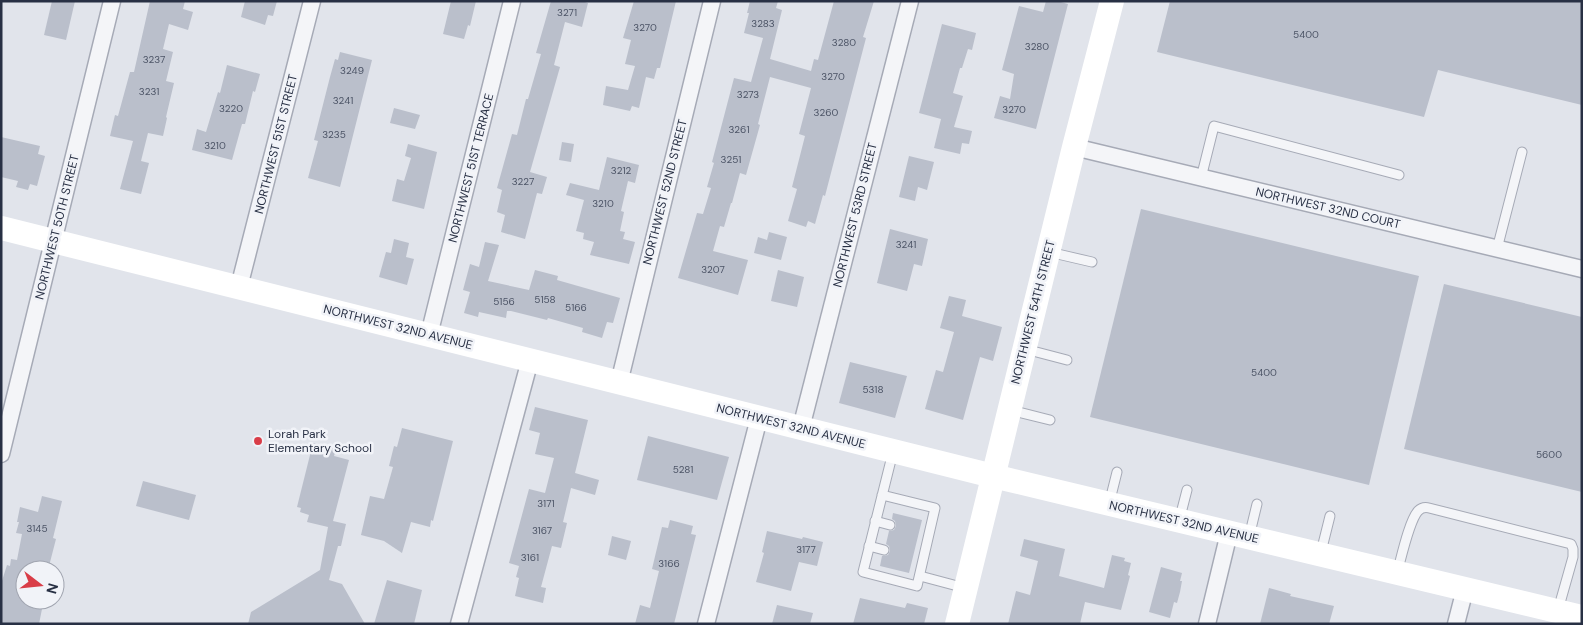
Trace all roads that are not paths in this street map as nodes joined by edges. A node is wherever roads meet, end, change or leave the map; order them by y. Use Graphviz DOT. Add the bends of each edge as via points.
graph roads {
  1 [pos="112,1"];
  2 [pos="312,1"];
  3 [pos="512,1"];
  4 [pos="712,1"];
  5 [pos="910,1"];
  6 [pos="1112,1"];
  7 [pos="1074,147"];
  8 [pos="1522,152"];
  9 [pos="1399,175"];
  10 [pos="1201,178"];
  11 [pos="1,228"];
  12 [pos="53,241"];
  13 [pos="1497,249"];
  14 [pos="1048,252"];
  15 [pos="1092,262"];
  16 [pos="1582,269"];
  17 [pos="239,287"];
  18 [pos="429,335"];
  19 [pos="1024,349"];
  20 [pos="530,360"];
  21 [pos="1067,360"];
  22 [pos="619,383"];
  23 [pos="1009,410"];
  24 [pos="759,418"];
  25 [pos="1050,420"];
  26 [pos="800,428"];
  27 [pos="893,452"];
  28 [pos="1,454"];
  29 [pos="1117,472"];
  30 [pos="993,476"];
  31 [pos="1187,490"];
  32 [pos="882,495"];
  33 [pos="1109,504"];
  34 [pos="1257,504"];
  35 [pos="1330,516"];
  36 [pos="876,521"];
  37 [pos="1179,521"];
  38 [pos="890,525"];
  39 [pos="919,533"];
  40 [pos="1239,535"];
  41 [pos="929,536"];
  42 [pos="869,546"];
  43 [pos="884,550"];
  44 [pos="1320,555"];
  45 [pos="913,557"];
  46 [pos="923,560"];
  47 [pos="1397,573"];
  48 [pos="920,576"];
  49 [pos="966,588"];
  50 [pos="1465,590"];
  51 [pos="1557,611"];
  52 [pos="1582,617"];
  53 [pos="459,624"];
  54 [pos="706,624"];
  55 [pos="957,624"];
  56 [pos="1207,624"];
  57 [pos="1456,624"];
  1 -- 12 [label="street, NORTHWEST 50TH STREET"];
  2 -- 17 [label="street, NORTHWEST 51ST STREET"];
  3 -- 18 [label="street, NORTHWEST 51ST TERRACE"];
  4 -- 22 [label="street, NORTHWEST 52ND STREET"];
  5 -- 26 [label="street, NORTHWEST 53RD STREET"];
  6 -- 7 [label="main road, NORTHWEST 54TH STREET"];
  7 -- 10 [label="street, NORTHWEST 32ND COURT"];
  7 -- 14 [label="main road, NORTHWEST 54TH STREET"];
  8 -- 13 [label="lane"];
  9 -- 10 [label="lane" via="1214,126"];
  10 -- 13 [label="street, NORTHWEST 32ND COURT"];
  11 -- 12 [label="main road, NORTHWEST 32ND AVENUE"];
  12 -- 17 [label="main road, NORTHWEST 32ND AVENUE"];
  12 -- 28 [label="street, NORTHWEST 50TH STREET"];
  13 -- 16 [label="street, NORTHWEST 32ND COURT"];
  14 -- 15 [label="lane"];
  14 -- 19 [label="main road, NORTHWEST 54TH STREET"];
  17 -- 18 [label="main road, NORTHWEST 32ND AVENUE"];
  18 -- 20 [label="main road, NORTHWEST 32ND AVENUE"];
  19 -- 21 [label="lane"];
  19 -- 23 [label="main road, NORTHWEST 54TH STREET"];
  20 -- 22 [label="main road, NORTHWEST 32ND AVENUE"];
  20 -- 53 [label="street"];
  22 -- 24 [label="main road, NORTHWEST 32ND AVENUE"];
  23 -- 25 [label="lane"];
  23 -- 30 [label="main road, NORTHWEST 54TH STREET"];
  24 -- 26 [label="main road, NORTHWEST 32ND AVENUE"];
  24 -- 54 [label="street"];
  26 -- 27 [label="main road, NORTHWEST 32ND AVENUE"];
  27 -- 30 [label="main road, NORTHWEST 32ND AVENUE"];
  27 -- 32 [label="lane"];
  29 -- 33 [label="lane"];
  30 -- 33 [label="main road, NORTHWEST 32ND AVENUE"];
  30 -- 49 [label="main road, NORTHWEST 54TH STREET"];
  31 -- 37 [label="lane"];
  32 -- 36 [label="lane"];
  32 -- 41 [label="lane" via="935,508"];
  33 -- 37 [label="main road, NORTHWEST 32ND AVENUE"];
  34 -- 40 [label="lane"];
  35 -- 44 [label="lane"];
  36 -- 38 [label="lane"];
  36 -- 42 [label="lane"];
  37 -- 40 [label="main road, NORTHWEST 32ND AVENUE"];
  39 -- 41 [label="lane"];
  40 -- 44 [label="main road, NORTHWEST 32ND AVENUE"];
  40 -- 56 [label="street"];
  41 -- 46 [label="lane"];
  42 -- 43 [label="lane"];
  42 -- 48 [label="lane" via="863,572 917,586"];
  44 -- 47 [label="main road, NORTHWEST 32ND AVENUE"];
  45 -- 46 [label="lane"];
  46 -- 48 [label="lane"];
  47 -- 50 [label="main road, NORTHWEST 32ND AVENUE"];
  47 -- 51 [label="lane" via="1418,511 1429,508 1571,544 1573,557"];
  48 -- 49 [label="lane"];
  49 -- 55 [label="main road, NORTHWEST 54TH STREET"];
  50 -- 51 [label="main road, NORTHWEST 32ND AVENUE"];
  50 -- 57 [label="street"];
  51 -- 52 [label="main road, NORTHWEST 32ND AVENUE"];
}
